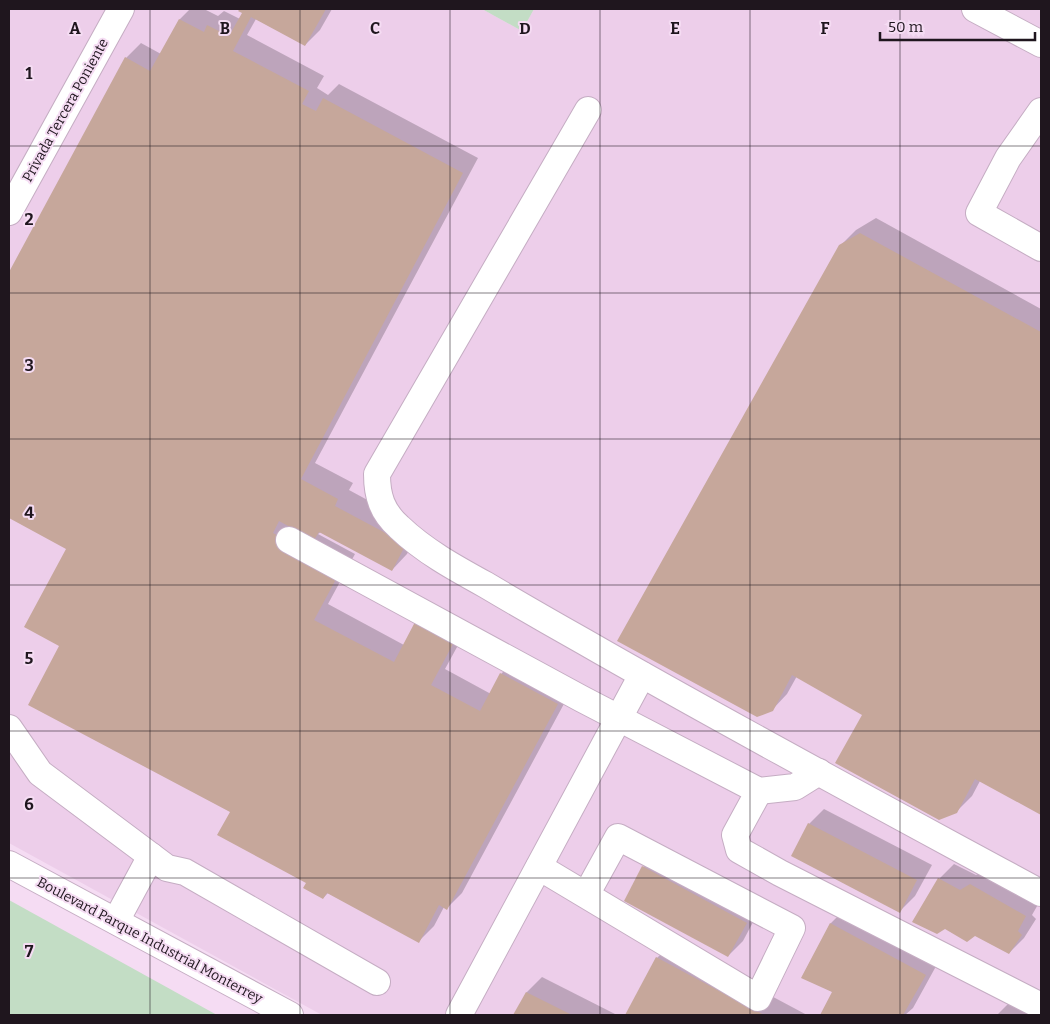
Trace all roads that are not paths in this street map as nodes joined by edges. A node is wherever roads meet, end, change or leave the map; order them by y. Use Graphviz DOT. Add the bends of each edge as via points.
graph roads {
  1 [pos="121,9"];
  2 [pos="975,9"];
  3 [pos="1041,44"];
  4 [pos="588,110"];
  5 [pos="1041,111"];
  6 [pos="9,212"];
  7 [pos="1041,248"];
  8 [pos="289,540"];
  9 [pos="642,675"];
  10 [pos="619,718"];
  11 [pos="9,728"];
  12 [pos="819,772"];
  13 [pos="759,791"];
  14 [pos="151,856"];
  15 [pos="9,864"];
  16 [pos="539,867"];
  17 [pos="1041,893"];
  18 [pos="586,895"];
  19 [pos="116,922"];
  20 [pos="377,982"];
  21 [pos="1041,1006"];
  22 [pos="290,1015"];
  23 [pos="459,1015"];
  1 -- 6 [label="street, Privada Tercera Poniente"];
  2 -- 3 [label="street"];
  4 -- 9 [label="street" via="377,474 377,493 397,525 430,552"];
  5 -- 7 [label="street" via="1008,158 979,213"];
  8 -- 10 [label="street"];
  9 -- 10 [label="street"];
  9 -- 12 [label="street"];
  10 -- 13 [label="street"];
  10 -- 16 [label="street"];
  11 -- 14 [label="street" via="40,773"];
  12 -- 13 [label="street" via="795,787"];
  12 -- 17 [label="street"];
  13 -- 21 [label="street" via="735,835 739,850"];
  14 -- 19 [label="street"];
  14 -- 20 [label="street" via="167,868 185,872"];
  15 -- 19 [label="street, Boulevard Parque Industrial Monterrey"];
  16 -- 18 [label="street"];
  16 -- 23 [label="street"];
  18 -- 18 [label="street" via="758,998 792,928 618,837"];
  19 -- 22 [label="street, Boulevard Parque Industrial Monterrey"];
}
